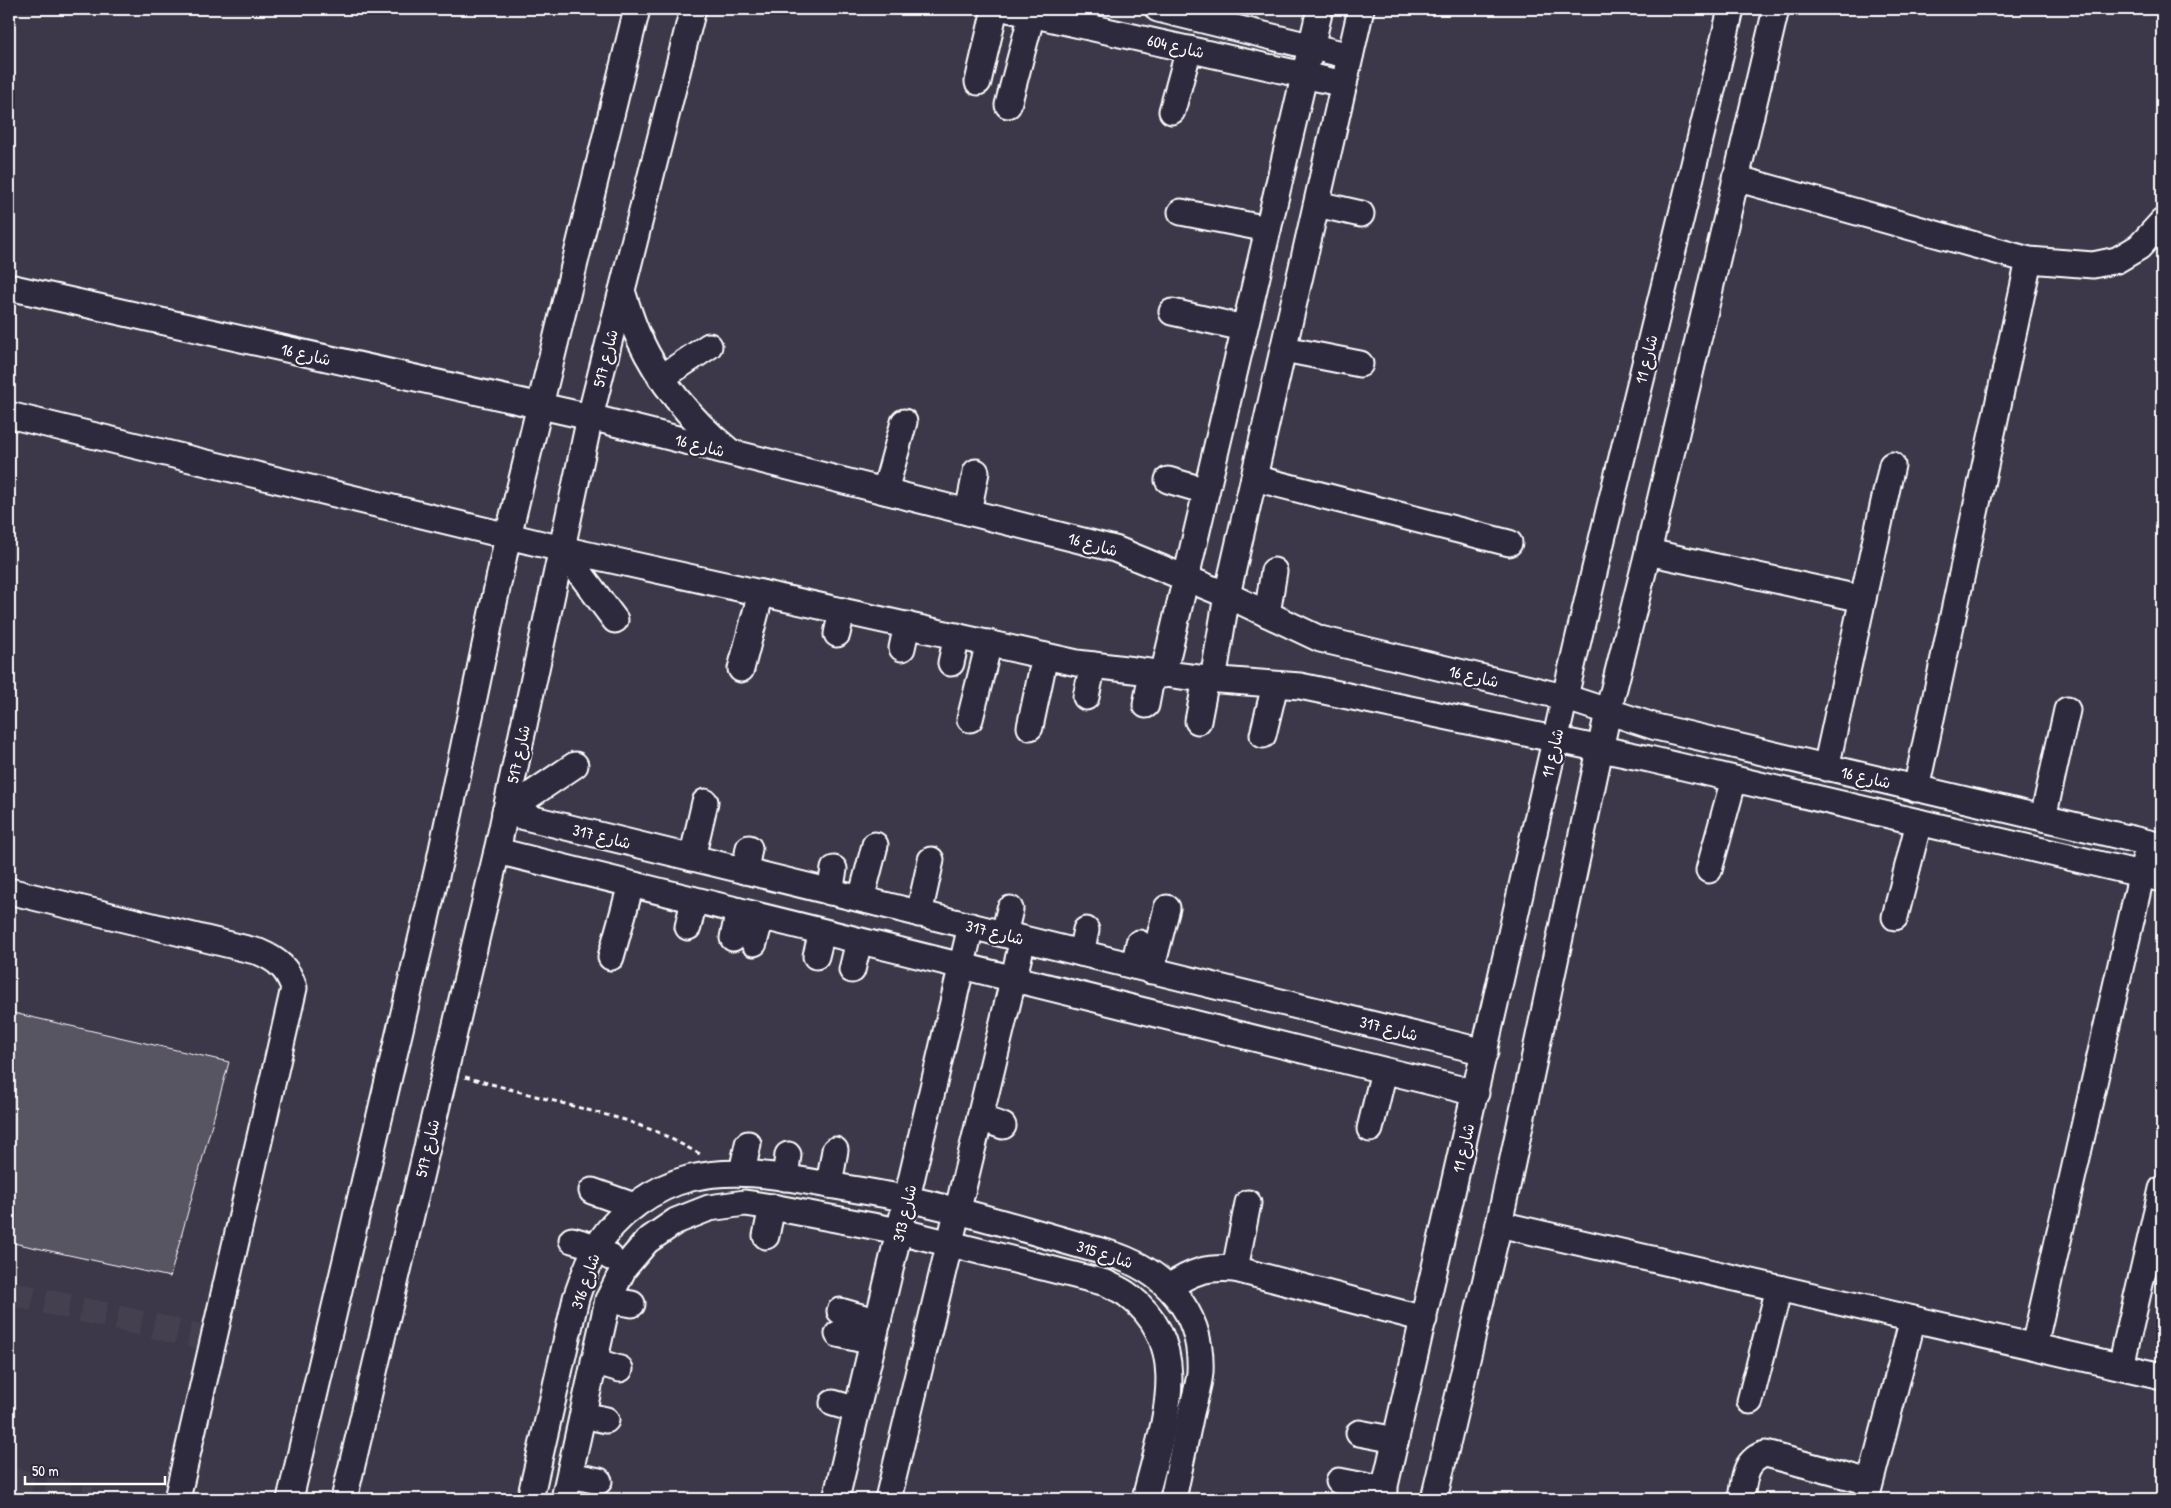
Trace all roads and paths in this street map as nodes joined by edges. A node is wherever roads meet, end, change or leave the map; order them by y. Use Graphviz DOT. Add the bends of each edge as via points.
graph roads {
  1 [pos="637,9"];
  2 [pos="693,9"];
  3 [pos="995,9"];
  4 [pos="1008,9"];
  5 [pos="1158,9"];
  6 [pos="1320,9"];
  7 [pos="1361,9"];
  8 [pos="1731,9"];
  9 [pos="1776,9"];
  10 [pos="1032,14"];
  11 [pos="1310,46"];
  12 [pos="1189,49"];
  13 [pos="1350,56"];
  14 [pos="1303,74"];
  15 [pos="978,82"];
  16 [pos="1344,84"];
  17 [pos="1008,105"];
  18 [pos="1172,111"];
  19 [pos="1735,178"];
  20 [pos="1279,179"];
  21 [pos="1318,196"];
  22 [pos="1181,212"];
  23 [pos="1361,214"];
  24 [pos="2162,222"];
  25 [pos="1268,229"];
  26 [pos="2030,260"];
  27 [pos="9,287"];
  28 [pos="622,291"];
  29 [pos="1172,312"];
  30 [pos="1244,328"];
  31 [pos="709,346"];
  32 [pos="1284,348"];
  33 [pos="1360,364"];
  34 [pos="661,378"];
  35 [pos="540,408"];
  36 [pos="9,415"];
  37 [pos="590,417"];
  38 [pos="904,422"];
  39 [pos="732,453"];
  40 [pos="1892,465"];
  41 [pos="976,472"];
  42 [pos="1254,478"];
  43 [pos="1168,480"];
  44 [pos="1206,491"];
  45 [pos="885,492"];
  46 [pos="968,512"];
  47 [pos="508,536"];
  48 [pos="1509,543"];
  49 [pos="562,549"];
  50 [pos="1648,552"];
  51 [pos="1274,570"];
  52 [pos="1186,577"];
  53 [pos="761,593"];
  54 [pos="1228,595"];
  55 [pos="1863,599"];
  56 [pos="1267,614"];
  57 [pos="615,620"];
  58 [pos="957,636"];
  59 [pos="989,644"];
  60 [pos="1044,656"];
  61 [pos="951,663"];
  62 [pos="1093,665"];
  63 [pos="741,668"];
  64 [pos="1158,674"];
  65 [pos="1210,679"];
  66 [pos="1275,685"];
  67 [pos="1086,697"];
  68 [pos="1564,698"];
  69 [pos="1146,705"];
  70 [pos="2066,710"];
  71 [pos="1608,712"];
  72 [pos="970,719"];
  73 [pos="1198,721"];
  74 [pos="1030,727"];
  75 [pos="1263,734"];
  76 [pos="1555,741"];
  77 [pos="1601,750"];
  78 [pos="575,765"];
  79 [pos="1826,768"];
  80 [pos="1734,779"];
  81 [pos="1916,789"];
  82 [pos="705,802"];
  83 [pos="505,812"];
  84 [pos="2043,818"];
  85 [pos="1919,822"];
  86 [pos="875,845"];
  87 [pos="2155,845"];
  88 [pos="496,851"];
  89 [pos="692,858"];
  90 [pos="931,860"];
  91 [pos="1709,870"];
  92 [pos="2152,877"];
  93 [pos="630,884"];
  94 [pos="9,891"];
  95 [pos="694,900"];
  96 [pos="861,900"];
  97 [pos="1167,908"];
  98 [pos="1010,909"];
  99 [pos="750,914"];
  100 [pos="919,914"];
  101 [pos="1895,917"];
  102 [pos="971,926"];
  103 [pos="688,927"];
  104 [pos="822,932"];
  105 [pos="1013,937"];
  106 [pos="743,941"];
  107 [pos="859,941"];
  108 [pos="816,956"];
  109 [pos="611,957"];
  110 [pos="1141,960"];
  111 [pos="962,966"];
  112 [pos="852,970"];
  113 [pos="1013,979"];
  114 [pos="1485,1052"];
  115 [pos="445,1071"];
  116 [pos="1384,1071"];
  117 [pos="1476,1094"];
  118 [pos="1370,1129"];
  119 [pos="748,1144"];
  120 [pos="835,1150"];
  121 [pos="732,1172"];
  122 [pos="829,1185"];
  123 [pos="2162,1189"];
  124 [pos="592,1191"];
  125 [pos="907,1199"];
  126 [pos="1248,1203"];
  127 [pos="634,1206"];
  128 [pos="772,1207"];
  129 [pos="957,1211"];
  130 [pos="1499,1224"];
  131 [pos="900,1231"];
  132 [pos="766,1236"];
  133 [pos="572,1240"];
  134 [pos="950,1244"];
  135 [pos="597,1247"];
  136 [pos="624,1268"];
  137 [pos="1235,1269"];
  138 [pos="1169,1287"];
  139 [pos="1779,1288"];
  140 [pos="1424,1319"];
  141 [pos="1913,1319"];
  142 [pos="839,1322"];
  143 [pos="876,1332"];
  144 [pos="2034,1346"];
  145 [pos="594,1361"];
  146 [pos="2121,1366"];
  147 [pos="620,1369"];
  148 [pos="2162,1376"];
  149 [pos="1750,1401"];
  150 [pos="833,1403"];
  151 [pos="857,1410"];
  152 [pos="1161,1433"];
  153 [pos="1359,1433"];
  154 [pos="1186,1438"];
  155 [pos="1396,1440"];
  156 [pos="570,1475"];
  157 [pos="599,1481"];
  158 [pos="1340,1481"];
  159 [pos="834,1489"];
  160 [pos="1868,1491"];
  161 [pos="1383,1494"];
  162 [pos="176,1499"];
  163 [pos="290,1499"];
  164 [pos="344,1499"];
  165 [pos="530,1499"];
  166 [pos="564,1499"];
  167 [pos="888,1499"];
  168 [pos="1145,1499"];
  169 [pos="1173,1499"];
  170 [pos="1434,1499"];
  171 [pos="1741,1499"];
  1 -- 35 [label="street"];
  2 -- 28 [label="street, شارع 517"];
  3 -- 15 [label="street"];
  4 -- 10 [label="street, شارع 604"];
  5 -- 11 [label="street, شارع 604"];
  6 -- 11 [label="street"];
  7 -- 13 [label="street"];
  8 -- 68 [label="street, شارع 11"];
  9 -- 19 [label="street"];
  10 -- 12 [label="street, شارع 604"];
  10 -- 17 [label="street"];
  11 -- 13 [label="street, شارع 604"];
  11 -- 14 [label="street"];
  12 -- 14 [label="street, شارع 604"];
  12 -- 18 [label="street"];
  13 -- 16 [label="street"];
  14 -- 16 [label="street, شارع 604"];
  14 -- 20 [label="street"];
  16 -- 21 [label="street"];
  19 -- 26 [label="street"];
  19 -- 50 [label="street"];
  20 -- 21 [label="street"];
  20 -- 25 [label="street"];
  21 -- 23 [label="street"];
  21 -- 32 [label="street"];
  22 -- 25 [label="street"];
  24 -- 26 [label="street" via="2139,248 2117,260 2093,265"];
  25 -- 30 [label="street"];
  26 -- 81 [label="street"];
  27 -- 35 [label="street, شارع 16"];
  28 -- 34 [label="street" via="638,337"];
  28 -- 37 [label="street, شارع 517"];
  29 -- 30 [label="street"];
  30 -- 44 [label="street"];
  31 -- 34 [label="street"];
  32 -- 33 [label="street"];
  32 -- 42 [label="street"];
  34 -- 39 [label="street" via="705,431"];
  35 -- 37 [label="street, شارع 16"];
  35 -- 47 [label="street"];
  36 -- 47 [label="street, شارع 16"];
  37 -- 39 [label="street, شارع 16"];
  37 -- 49 [label="street, شارع 517"];
  38 -- 45 [label="street"];
  39 -- 45 [label="street, شارع 16"];
  40 -- 55 [label="street"];
  41 -- 46 [label="street"];
  42 -- 48 [label="street"];
  42 -- 54 [label="street"];
  43 -- 44 [label="street"];
  44 -- 52 [label="street"];
  45 -- 46 [label="street, شارع 16"];
  46 -- 52 [label="street, شارع 16" via="1115,549"];
  47 -- 49 [label="street, شارع 16"];
  47 -- 163 [label="street" via="440,859"];
  49 -- 53 [label="street, شارع 16"];
  49 -- 57 [label="street"];
  49 -- 83 [label="street, شارع 517"];
  50 -- 55 [label="street"];
  50 -- 71 [label="street"];
  51 -- 56 [label="street"];
  52 -- 54 [label="street, شارع 16"];
  52 -- 64 [label="street"];
  53 -- 58 [label="street, شارع 16" via="792,611 840,623 905,637"];
  53 -- 63 [label="street"];
  54 -- 56 [label="street, شارع 16"];
  54 -- 65 [label="street"];
  55 -- 79 [label="street"];
  56 -- 68 [label="street, شارع 16" via="1320,639"];
  58 -- 59 [label="street, شارع 16"];
  58 -- 61 [label="street"];
  59 -- 60 [label="street, شارع 16"];
  59 -- 72 [label="street"];
  60 -- 62 [label="street, شارع 16"];
  60 -- 74 [label="street"];
  62 -- 64 [label="street, شارع 16"];
  62 -- 67 [label="street"];
  64 -- 65 [label="street, شارع 16"];
  64 -- 69 [label="street"];
  65 -- 66 [label="street, شارع 16"];
  65 -- 73 [label="street"];
  66 -- 75 [label="street"];
  66 -- 76 [label="street, شارع 16" via="1300,686"];
  68 -- 71 [label="street, شارع 16"];
  68 -- 76 [label="street, شارع 11"];
  70 -- 84 [label="street"];
  71 -- 77 [label="street"];
  71 -- 79 [label="street, شارع 16" via="1656,728"];
  76 -- 77 [label="street, شارع 16"];
  76 -- 114 [label="street, شارع 11"];
  77 -- 80 [label="street, شارع 16"];
  77 -- 130 [label="street"];
  78 -- 83 [label="street"];
  79 -- 81 [label="street, شارع 16"];
  80 -- 85 [label="street, شارع 16"];
  80 -- 91 [label="street"];
  81 -- 84 [label="street, شارع 16"];
  82 -- 89 [label="street"];
  83 -- 88 [label="street, شارع 517"];
  83 -- 89 [label="street, شارع 317"];
  84 -- 87 [label="street, شارع 16"];
  85 -- 92 [label="street, شارع 16"];
  85 -- 101 [label="street"];
  86 -- 96 [label="street"];
  87 -- 92 [label="street"];
  88 -- 93 [label="street"];
  88 -- 115 [label="street, شارع 517"];
  89 -- 96 [label="street, شارع 317" via="747,860 832,880"];
  90 -- 100 [label="street"];
  92 -- 144 [label="street"];
  93 -- 95 [label="street"];
  93 -- 109 [label="street"];
  94 -- 162 [label="street" via="259,952 282,965 294,988"];
  95 -- 99 [label="street"];
  95 -- 103 [label="street"];
  96 -- 100 [label="street, شارع 317"];
  97 -- 110 [label="street"];
  98 -- 105 [label="street"];
  99 -- 104 [label="street"];
  99 -- 106 [label="street"];
  100 -- 102 [label="street, شارع 317"];
  102 -- 105 [label="street, شارع 317"];
  102 -- 111 [label="street, شارع 313"];
  104 -- 107 [label="street"];
  104 -- 108 [label="street"];
  105 -- 110 [label="street, شارع 317" via="1084,942"];
  105 -- 113 [label="street"];
  107 -- 111 [label="street"];
  107 -- 112 [label="street"];
  110 -- 114 [label="street, شارع 317"];
  111 -- 113 [label="street"];
  111 -- 125 [label="street, شارع 313"];
  113 -- 116 [label="street"];
  113 -- 129 [label="street" via="991,1122"];
  114 -- 117 [label="street, شارع 11"];
  115 -- 121 [label="path" via="625,1120 694,1150"];
  115 -- 164 [label="street, شارع 517"];
  116 -- 117 [label="street"];
  116 -- 118 [label="street"];
  117 -- 140 [label="street, شارع 11"];
  119 -- 121 [label="street"];
  120 -- 122 [label="street"];
  121 -- 122 [label="street, شارع 316" via="787,1166"];
  121 -- 127 [label="street, شارع 316" via="689,1178"];
  122 -- 125 [label="street, شارع 316"];
  123 -- 146 [label="street"];
  124 -- 127 [label="street"];
  125 -- 129 [label="street, شارع 315"];
  125 -- 131 [label="street, شارع 313"];
  126 -- 137 [label="street"];
  127 -- 135 [label="street, شارع 316"];
  128 -- 131 [label="street, شارع 316"];
  128 -- 132 [label="street"];
  128 -- 136 [label="street, شارع 316" via="745,1203 709,1208 676,1220 647,1241"];
  129 -- 134 [label="street"];
  129 -- 138 [label="street, شارع 315" via="1131,1260"];
  130 -- 139 [label="street"];
  130 -- 170 [label="street"];
  131 -- 134 [label="street, شارع 315"];
  131 -- 143 [label="street, شارع 313"];
  133 -- 135 [label="street"];
  134 -- 152 [label="street, شارع 315" via="1106,1282 1128,1295 1148,1313 1161,1335 1169,1360 1170,1386"];
  134 -- 167 [label="street"];
  135 -- 136 [label="street"];
  135 -- 165 [label="street, شارع 316" via="570,1296 532,1456"];
  136 -- 145 [label="street, شارع 316" via="620,1302"];
  137 -- 138 [label="street" via="1212,1268 1189,1274"];
  137 -- 140 [label="street"];
  138 -- 154 [label="street, شارع 315" via="1184,1306 1194,1327 1199,1350 1200,1374"];
  139 -- 141 [label="street"];
  139 -- 149 [label="street"];
  140 -- 155 [label="street, شارع 11"];
  141 -- 144 [label="street"];
  141 -- 160 [label="street"];
  142 -- 143 [label="street"];
  143 -- 151 [label="street, شارع 313"];
  144 -- 146 [label="street"];
  145 -- 147 [label="street"];
  145 -- 156 [label="street, شارع 316" via="594,1417"];
  146 -- 148 [label="street"];
  150 -- 151 [label="street"];
  151 -- 159 [label="street, شارع 313"];
  152 -- 154 [label="street"];
  152 -- 168 [label="street, شارع 315"];
  153 -- 155 [label="street"];
  154 -- 169 [label="street, شارع 315"];
  155 -- 161 [label="street, شارع 11"];
  156 -- 157 [label="street"];
  156 -- 166 [label="street, شارع 316"];
  158 -- 161 [label="street"];
  160 -- 171 [label="street" via="1766,1454 1759,1455 1748,1465"];
}
